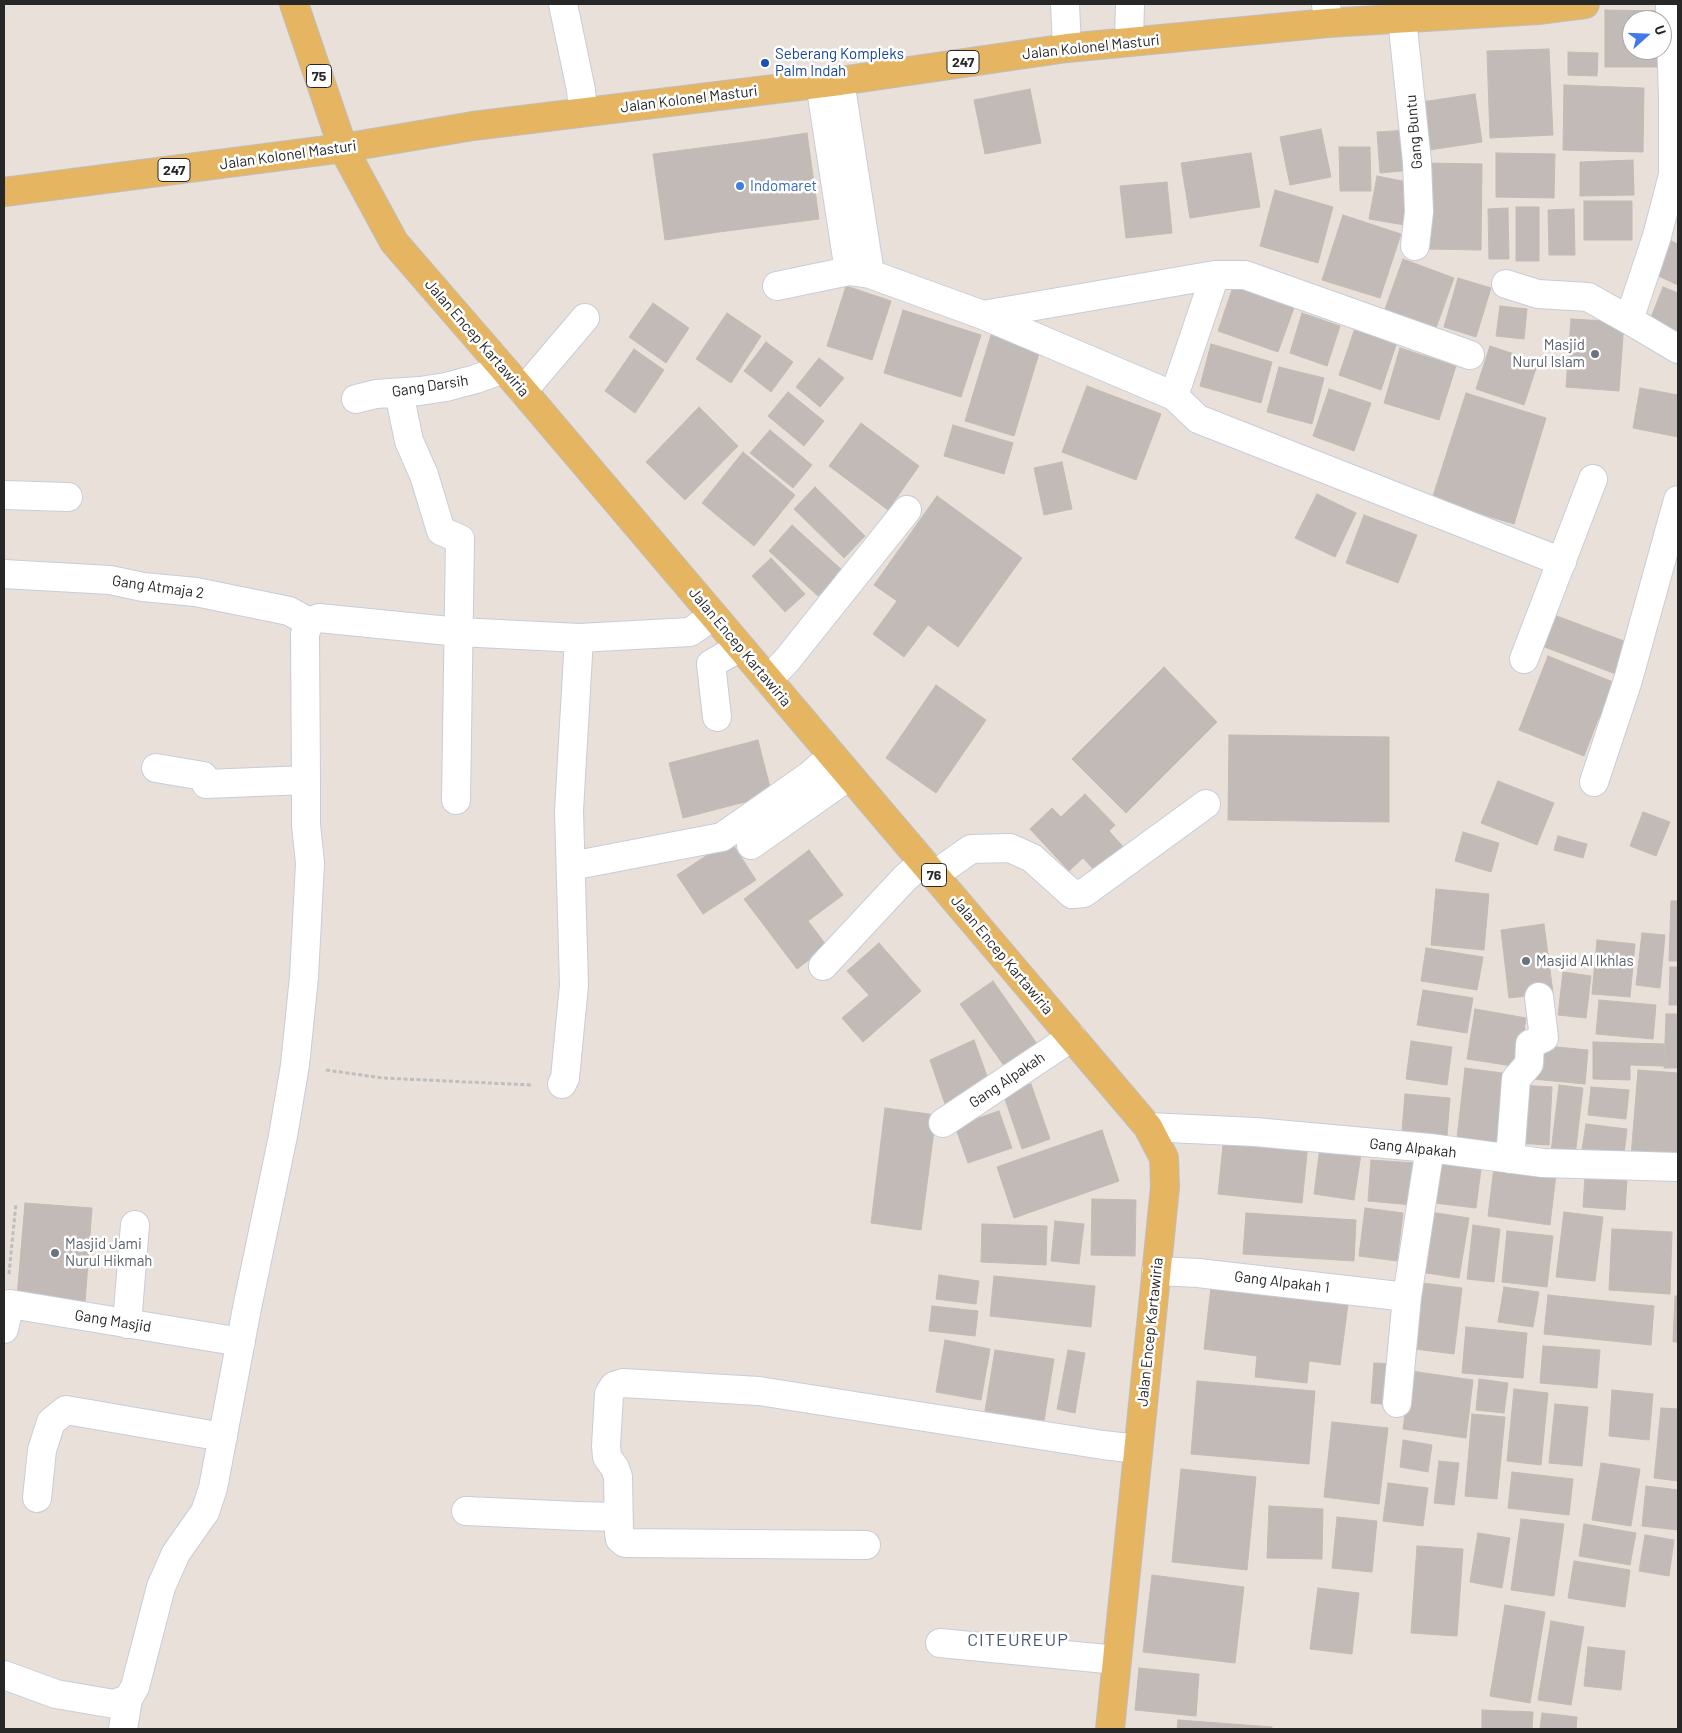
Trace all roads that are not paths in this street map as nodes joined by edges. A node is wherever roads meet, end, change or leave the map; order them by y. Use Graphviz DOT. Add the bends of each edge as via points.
graph roads {
  1 [pos="294,4"];
  2 [pos="563,4"];
  3 [pos="1065,4"];
  4 [pos="1130,4"];
  5 [pos="1585,4"];
  6 [pos="1670,4"];
  7 [pos="1538,7"];
  8 [pos="1327,13"];
  9 [pos="1402,18"];
  10 [pos="1130,42"];
  11 [pos="1067,48"];
  12 [pos="830,82"];
  13 [pos="583,112"];
  14 [pos="343,148"];
  15 [pos="4,192"];
  16 [pos="1415,246"];
  17 [pos="860,273"];
  18 [pos="1215,275"];
  19 [pos="1506,284"];
  20 [pos="777,286"];
  21 [pos="983,315"];
  22 [pos="584,318"];
  23 [pos="1629,320"];
  24 [pos="1678,350"];
  25 [pos="1470,355"];
  26 [pos="503,368"];
  27 [pos="523,392"];
  28 [pos="399,393"];
  29 [pos="1174,396"];
  30 [pos="356,399"];
  31 [pos="1593,479"];
  32 [pos="4,495"];
  33 [pos="68,496"];
  34 [pos="1678,500"];
  35 [pos="907,510"];
  36 [pos="1562,562"];
  37 [pos="4,574"];
  38 [pos="713,616"];
  39 [pos="309,622"];
  40 [pos="459,632"];
  41 [pos="579,638"];
  42 [pos="740,647"];
  43 [pos="1524,660"];
  44 [pos="768,680"];
  45 [pos="717,717"];
  46 [pos="841,766"];
  47 [pos="156,768"];
  48 [pos="306,780"];
  49 [pos="1594,782"];
  50 [pos="456,800"];
  51 [pos="1206,804"];
  52 [pos="751,845"];
  53 [pos="571,866"];
  54 [pos="929,868"];
  55 [pos="823,966"];
  56 [pos="1540,997"];
  57 [pos="1072,1037"];
  58 [pos="562,1084"];
  59 [pos="943,1123"];
  60 [pos="1148,1127"];
  61 [pos="1430,1148"];
  62 [pos="1510,1159"];
  63 [pos="1678,1167"];
  64 [pos="135,1225"];
  65 [pos="1156,1271"];
  66 [pos="1407,1297"];
  67 [pos="7,1317"];
  68 [pos="127,1324"];
  69 [pos="241,1342"];
  70 [pos="1397,1403"];
  71 [pos="223,1437"];
  72 [pos="1138,1449"];
  73 [pos="37,1498"];
  74 [pos="466,1510"];
  75 [pos="618,1517"];
  76 [pos="866,1545"];
  77 [pos="940,1643"];
  78 [pos="1117,1660"];
  79 [pos="4,1675"];
  80 [pos="128,1699"];
  81 [pos="123,1729"];
  82 [pos="1110,1729"];
  1 -- 14 [label="main road, 75"];
  2 -- 13 [label="street"];
  3 -- 11 [label="street"];
  4 -- 10 [label="street"];
  5 -- 7 [label="main road, Jalan Kolonel Masturi / 247"];
  6 -- 23 [label="street" via="1673,175"];
  7 -- 9 [label="main road, Jalan Kolonel Masturi / 247"];
  8 -- 9 [label="main road, Jalan Kolonel Masturi / 247"];
  8 -- 10 [label="main road, Jalan Kolonel Masturi / 247"];
  9 -- 16 [label="street, Gang Buntu" via="1418,162 1419,212"];
  10 -- 11 [label="main road, Jalan Kolonel Masturi / 247"];
  11 -- 12 [label="main road, Jalan Kolonel Masturi / 247"];
  12 -- 13 [label="main road, Jalan Kolonel Masturi / 247"];
  12 -- 17 [label="street"];
  13 -- 14 [label="main road, Jalan Kolonel Masturi / 247"];
  14 -- 15 [label="main road, Jalan Kolonel Masturi / 247"];
  14 -- 26 [label="main road, Jalan Encep Kartawiria / 76" via="394,242"];
  17 -- 20 [label="street"];
  17 -- 21 [label="street"];
  18 -- 21 [label="street"];
  18 -- 25 [label="street" via="1245,275"];
  18 -- 29 [label="street"];
  19 -- 23 [label="street" via="1538,294 1588,297"];
  21 -- 29 [label="street"];
  22 -- 27 [label="street"];
  23 -- 24 [label="street"];
  26 -- 27 [label="main road, Jalan Encep Kartawiria / 76"];
  26 -- 28 [label="street, Gang Darsih" via="446,387"];
  27 -- 38 [label="main road, Jalan Encep Kartawiria / 76"];
  28 -- 30 [label="street, Gang Darsih"];
  28 -- 40 [label="street" via="409,441 424,475 441,531 460,540"];
  29 -- 36 [label="street" via="1198,419"];
  31 -- 36 [label="street"];
  32 -- 33 [label="street"];
  34 -- 49 [label="street" via="1628,680"];
  35 -- 44 [label="street"];
  36 -- 43 [label="street"];
  37 -- 39 [label="street, Gang Atmaja 2" via="110,580 196,592 289,611"];
  38 -- 41 [label="street" via="690,632"];
  38 -- 42 [label="main road, Jalan Encep Kartawiria / 76"];
  39 -- 40 [label="street" via="319,618"];
  39 -- 48 [label="street" via="305,634"];
  40 -- 41 [label="street"];
  40 -- 50 [label="street"];
  41 -- 53 [label="street" via="569,812"];
  42 -- 44 [label="main road, Jalan Encep Kartawiria / 76"];
  42 -- 45 [label="street" via="711,664"];
  44 -- 46 [label="main road, Jalan Encep Kartawiria / 76"];
  46 -- 52 [label="street"];
  46 -- 53 [label="street" via="808,776 722,837"];
  46 -- 54 [label="main road, Jalan Encep Kartawiria / 76"];
  47 -- 48 [label="street" via="203,776 206,784"];
  48 -- 69 [label="street" via="310,863 295,1065"];
  51 -- 54 [label="street" via="1084,893 1072,894 1032,858 1010,848 971,849"];
  53 -- 58 [label="street" via="574,985"];
  54 -- 55 [label="street" via="905,878"];
  54 -- 57 [label="main road, Jalan Encep Kartawiria / 76"];
  56 -- 62 [label="street" via="1544,1038 1530,1044 1528,1064 1516,1079"];
  57 -- 59 [label="street, Gang Alpakah"];
  57 -- 60 [label="main road, Jalan Encep Kartawiria / 76"];
  60 -- 61 [label="street, Gang Alpakah" via="1255,1132"];
  60 -- 65 [label="main road, Jalan Encep Kartawiria / 76" via="1164,1158 1165,1187"];
  61 -- 62 [label="street, Gang Alpakah"];
  61 -- 66 [label="street"];
  62 -- 63 [label="street, Gang Alpakah"];
  64 -- 68 [label="street"];
  65 -- 66 [label="street, Gang Alpakah 1"];
  65 -- 72 [label="main road, Jalan Encep Kartawiria / 76"];
  66 -- 70 [label="street"];
  67 -- 68 [label="street, Gang Masjid"];
  68 -- 69 [label="street, Gang Masjid"];
  69 -- 71 [label="street"];
  71 -- 73 [label="street" via="66,1410 51,1422 42,1450"];
  71 -- 80 [label="street" via="205,1512 176,1554 160,1587 135,1687"];
  72 -- 75 [label="street" via="759,1391 623,1383 614,1386 610,1394 606,1446 607,1457 618,1477"];
  72 -- 78 [label="main road, Jalan Encep Kartawiria / 76"];
  74 -- 75 [label="street"];
  75 -- 76 [label="street" via="620,1539 625,1543"];
  77 -- 78 [label="street"];
  78 -- 82 [label="main road, Jalan Encep Kartawiria / 76"];
  79 -- 80 [label="street" via="56,1694 114,1704"];
  80 -- 81 [label="street"];
}
